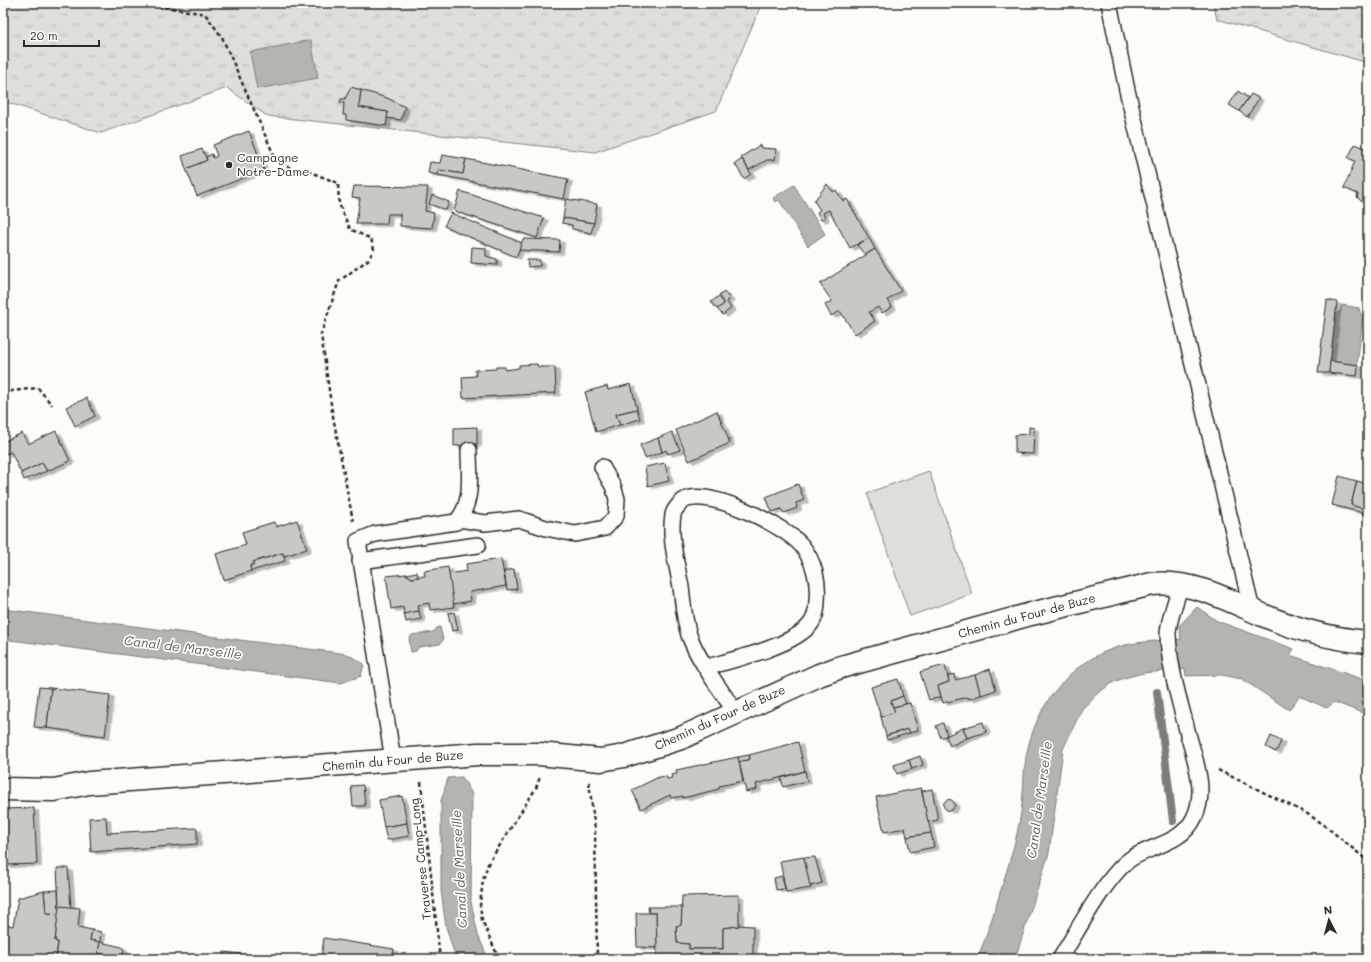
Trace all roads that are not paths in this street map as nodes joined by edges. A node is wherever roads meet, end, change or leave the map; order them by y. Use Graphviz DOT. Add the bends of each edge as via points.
graph roads {
  1 [pos="1108,3"];
  2 [pos="469,450"];
  3 [pos="602,468"];
  4 [pos="459,519"];
  5 [pos="478,545"];
  6 [pos="360,561"];
  7 [pos="1181,584"];
  8 [pos="1252,610"];
  9 [pos="1368,642"];
  10 [pos="707,667"];
  11 [pos="735,712"];
  12 [pos="393,760"];
  13 [pos="3,789"];
  14 [pos="1060,959"];
  1 -- 8 [label="lane"];
  2 -- 4 [label="lane" via="469,501"];
  3 -- 4 [label="lane" via="618,499 616,516 605,528 575,534 519,519 485,523"];
  4 -- 6 [label="lane" via="449,524 375,534 358,541"];
  5 -- 6 [label="lane"];
  6 -- 12 [label="lane"];
  7 -- 8 [label="street, Chemin du Four de Buze"];
  7 -- 11 [label="street, Chemin du Four de Buze" via="1152,584 1031,614 841,667"];
  7 -- 14 [label="lane" via="1168,633 1173,675 1199,779 1200,800 1193,820 1176,839 1123,864 1111,878"];
  8 -- 9 [label="street, Chemin du Four de Buze" via="1286,624"];
  10 -- 10 [label="lane" via="689,634 672,529 673,513 682,501 696,496 718,499 782,530 805,550 818,586 815,616 808,627 794,637 755,653"];
  10 -- 11 [label="lane"];
  11 -- 12 [label="street, Chemin du Four de Buze" via="654,748 601,760 546,755 478,754"];
  12 -- 13 [label="street, Chemin du Four de Buze" via="89,783 54,790"];
}
